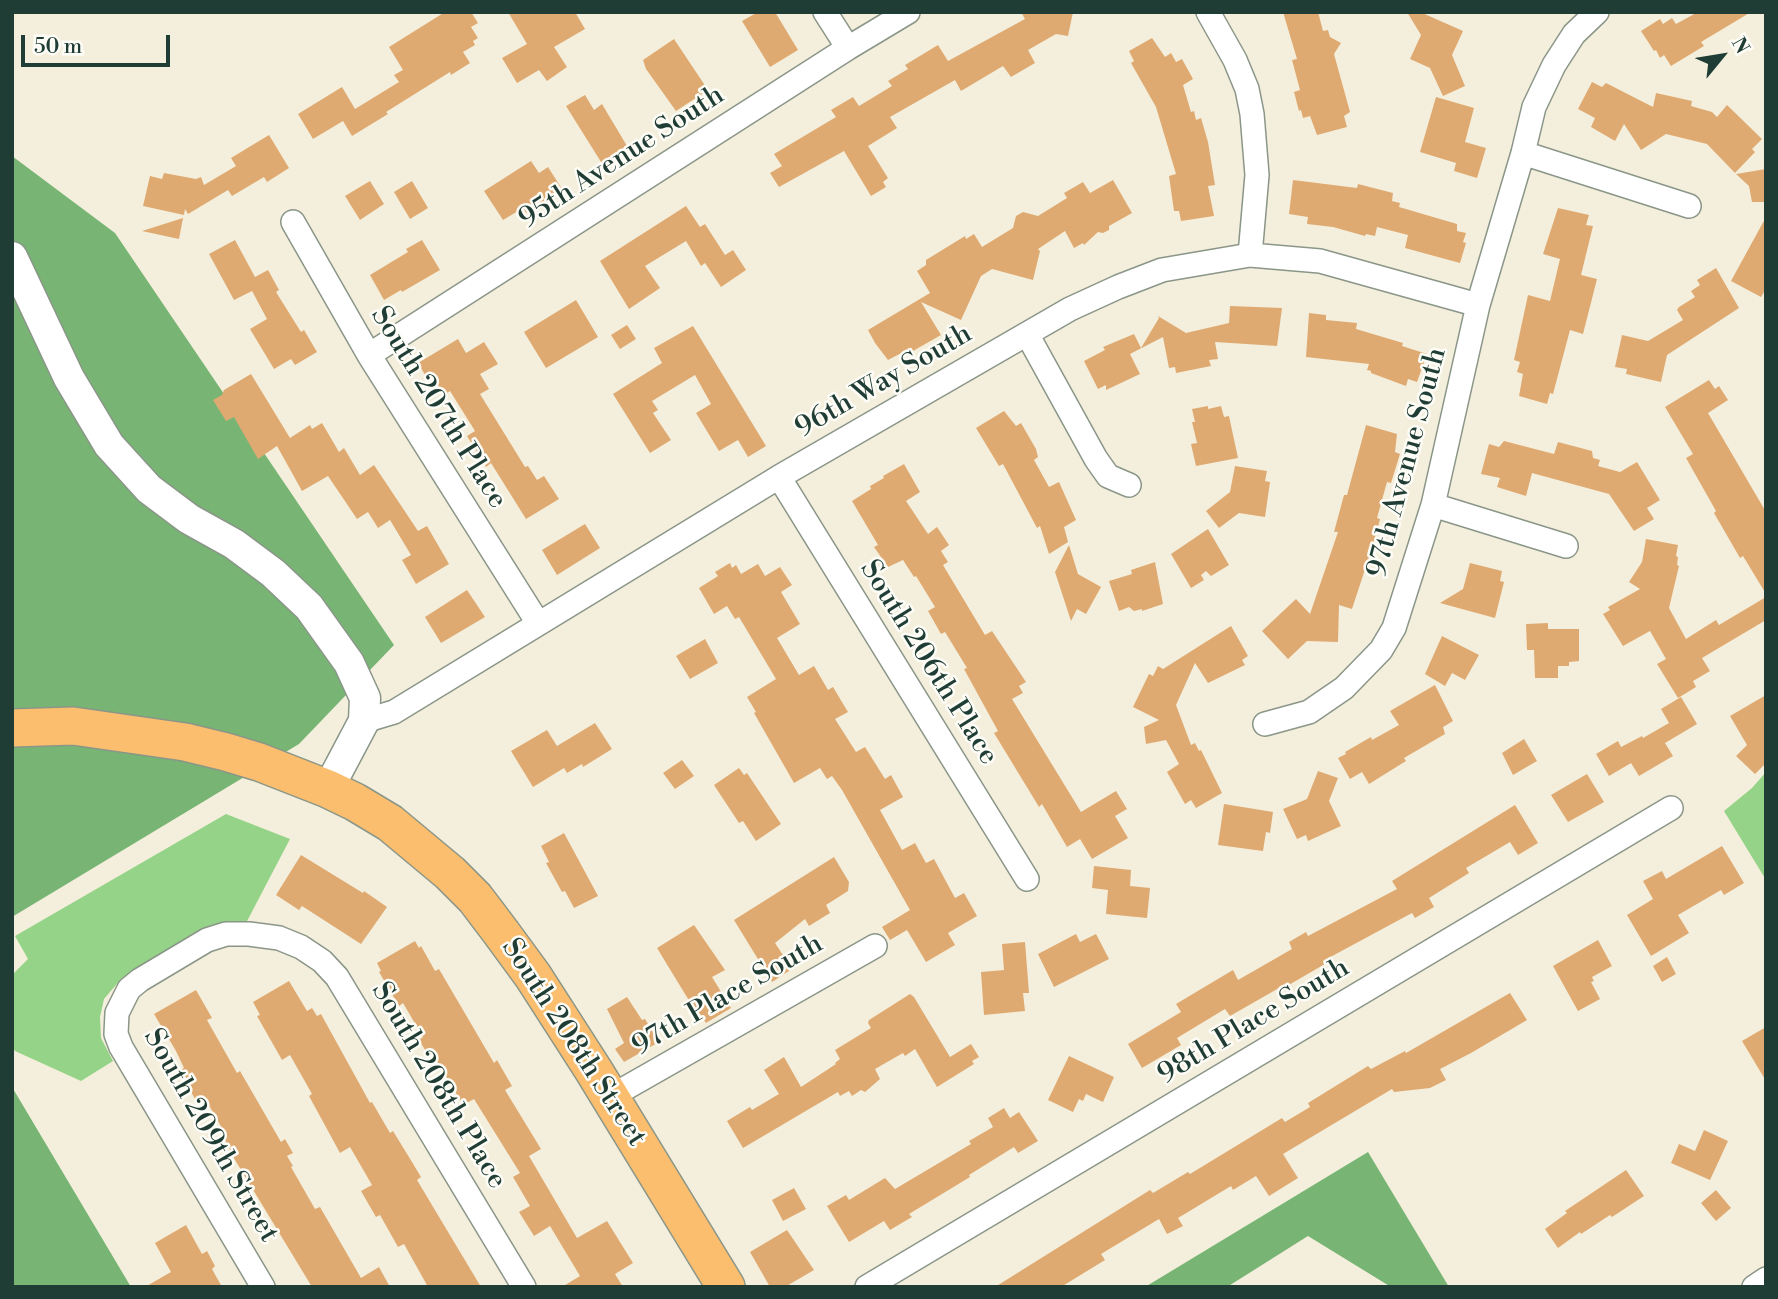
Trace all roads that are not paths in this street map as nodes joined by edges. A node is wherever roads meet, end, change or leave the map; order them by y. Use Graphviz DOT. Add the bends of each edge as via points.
graph roads {
  1 [pos="825,12"];
  2 [pos="908,12"];
  3 [pos="1208,12"];
  4 [pos="1597,12"];
  5 [pos="848,48"];
  6 [pos="1523,153"];
  7 [pos="1689,206"];
  8 [pos="293,222"];
  9 [pos="1250,255"];
  10 [pos="12,257"];
  11 [pos="1478,304"];
  12 [pos="1027,334"];
  13 [pos="369,355"];
  14 [pos="779,477"];
  15 [pos="1129,485"];
  16 [pos="1433,505"];
  17 [pos="1566,546"];
  18 [pos="538,623"];
  19 [pos="364,721"];
  20 [pos="1265,723"];
  21 [pos="12,728"];
  22 [pos="328,789"];
  23 [pos="1671,808"];
  24 [pos="1027,880"];
  25 [pos="875,946"];
  26 [pos="117,1013"];
  27 [pos="610,1097"];
  28 [pos="1766,1279"];
  29 [pos="263,1287"];
  30 [pos="524,1287"];
  31 [pos="726,1287"];
  32 [pos="867,1287"];
  33 [pos="1754,1287"];
  1 -- 5 [label="street"];
  2 -- 5 [label="street, 95th Avenue South"];
  3 -- 9 [label="street" via="1235,60 1252,114 1257,175"];
  4 -- 6 [label="street, 97th Avenue South" via="1574,34 1554,65 1534,107"];
  5 -- 13 [label="street, 95th Avenue South"];
  6 -- 7 [label="street"];
  6 -- 11 [label="street, 97th Avenue South"];
  8 -- 13 [label="street, South 207th Place"];
  9 -- 11 [label="street, 96th Way South" via="1320,261"];
  9 -- 12 [label="street, 96th Way South" via="1163,270 1070,309"];
  10 -- 19 [label="street" via="69,378 109,444 149,489 188,519 234,544 309,607 359,681 365,698"];
  11 -- 16 [label="street, 97th Avenue South"];
  12 -- 14 [label="street, 96th Way South"];
  12 -- 15 [label="street" via="1096,459 1108,476"];
  13 -- 18 [label="street, South 207th Place"];
  14 -- 18 [label="street, 96th Way South"];
  14 -- 24 [label="street, South 206th Place"];
  16 -- 17 [label="street"];
  16 -- 20 [label="street, 97th Avenue South" via="1394,628 1381,650 1325,702 1309,712"];
  18 -- 19 [label="street, 96th Way South" via="394,712"];
  19 -- 22 [label="street"];
  21 -- 22 [label="main road, South 208th Street" via="73,726 185,742 259,762"];
  22 -- 27 [label="main road, South 208th Street" via="390,823 475,898 533,976"];
  23 -- 32 [label="street, 98th Place South"];
  25 -- 27 [label="street, 97th Place South"];
  26 -- 29 [label="street, South 209th Street" via="121,1047"];
  26 -- 30 [label="street, South 208th Place" via="129,989 140,980 207,940 226,934 279,938 322,961 337,977"];
  27 -- 31 [label="main road, South 208th Street"];
  28 -- 33 [label="street"];
}
